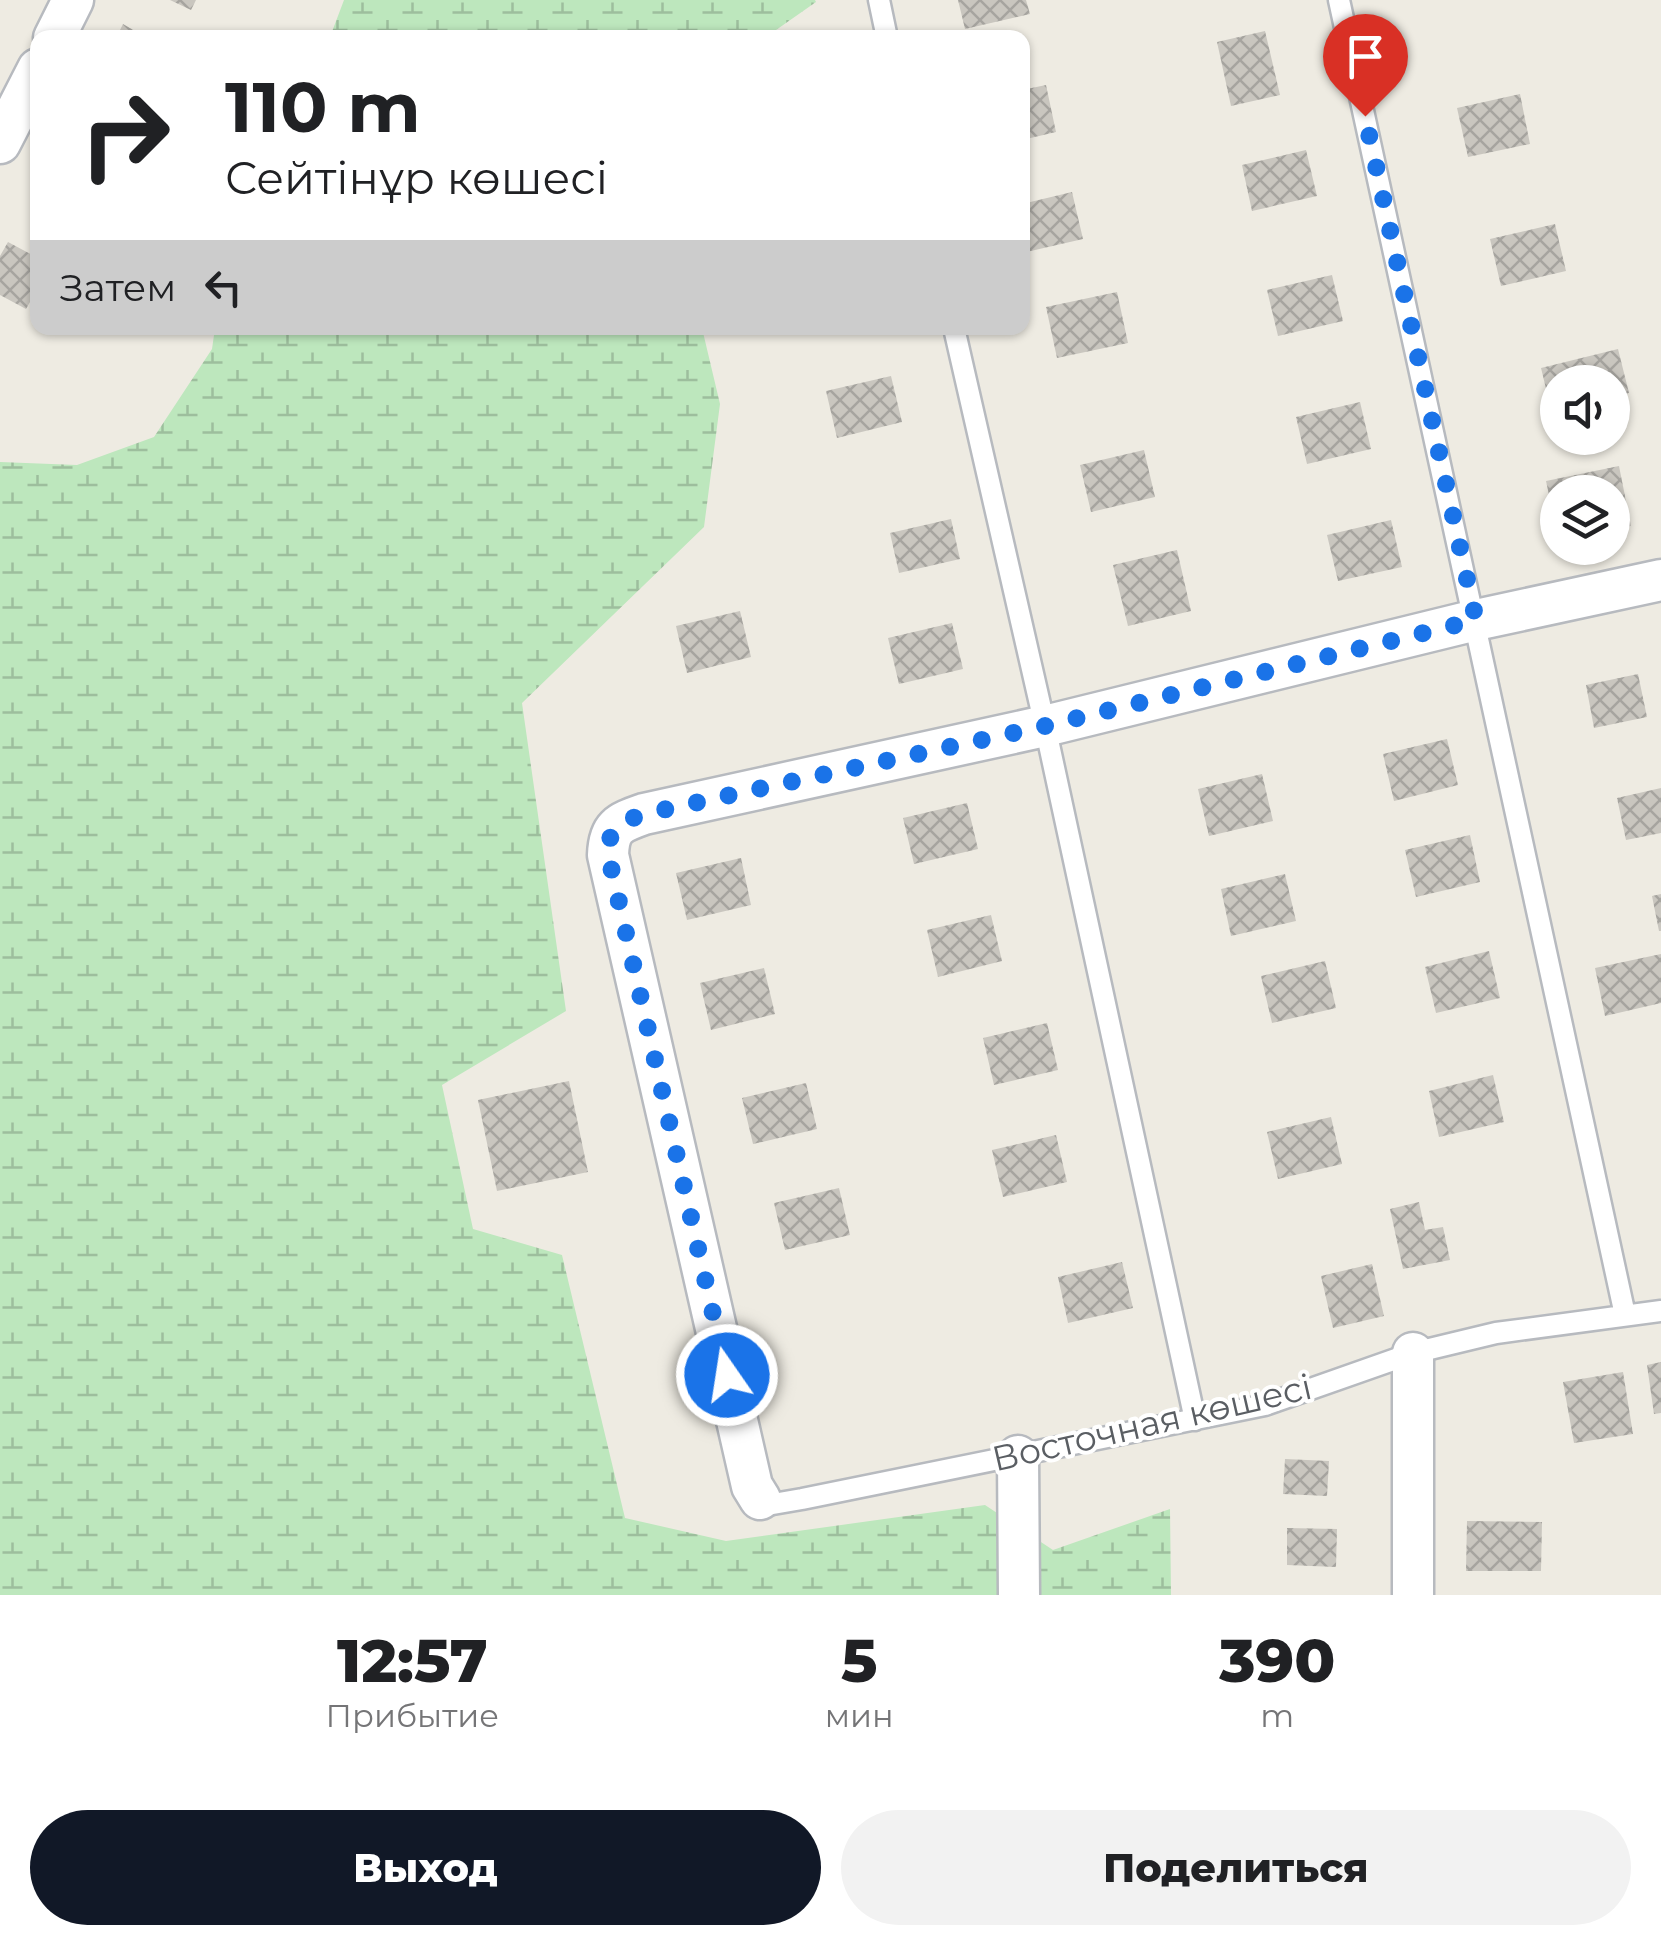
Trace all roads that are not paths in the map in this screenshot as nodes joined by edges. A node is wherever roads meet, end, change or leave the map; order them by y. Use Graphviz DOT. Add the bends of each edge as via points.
graph roads {
  1 [pos="73,0"];
  2 [pos="879,0"];
  3 [pos="1339,0"];
  4 [pos="58,30"];
  5 [pos="885,30"];
  6 [pos="30,85"];
  7 [pos="0,143"];
  8 [pos="956,335"];
  9 [pos="1661,580"];
  10 [pos="1476,620"];
  11 [pos="1045,726"];
  12 [pos="1661,1312"];
  13 [pos="1625,1316"];
  14 [pos="1413,1353"];
  15 [pos="1195,1420"];
  16 [pos="1018,1456"];
  17 [pos="760,1499"];
  18 [pos="1019,1595"];
  19 [pos="1413,1595"];
  1 -- 4 [label="street"];
  2 -- 5 [label="lane"];
  3 -- 10 [label="lane"];
  6 -- 7 [label="street"];
  8 -- 11 [label="lane"];
  9 -- 10 [label="street"];
  10 -- 11 [label="street"];
  10 -- 13 [label="lane"];
  11 -- 15 [label="lane"];
  11 -- 17 [label="street" via="644,814 620,823 608,838"];
  12 -- 13 [label="lane, Восточная көшесі"];
  13 -- 14 [label="lane, Восточная көшесі" via="1496,1333"];
  14 -- 15 [label="lane, Восточная көшесі" via="1265,1405"];
  14 -- 19 [label="street"];
  15 -- 16 [label="lane, Восточная көшесі"];
  16 -- 17 [label="lane, Восточная көшесі" via="802,1500"];
  16 -- 18 [label="street"];
}
